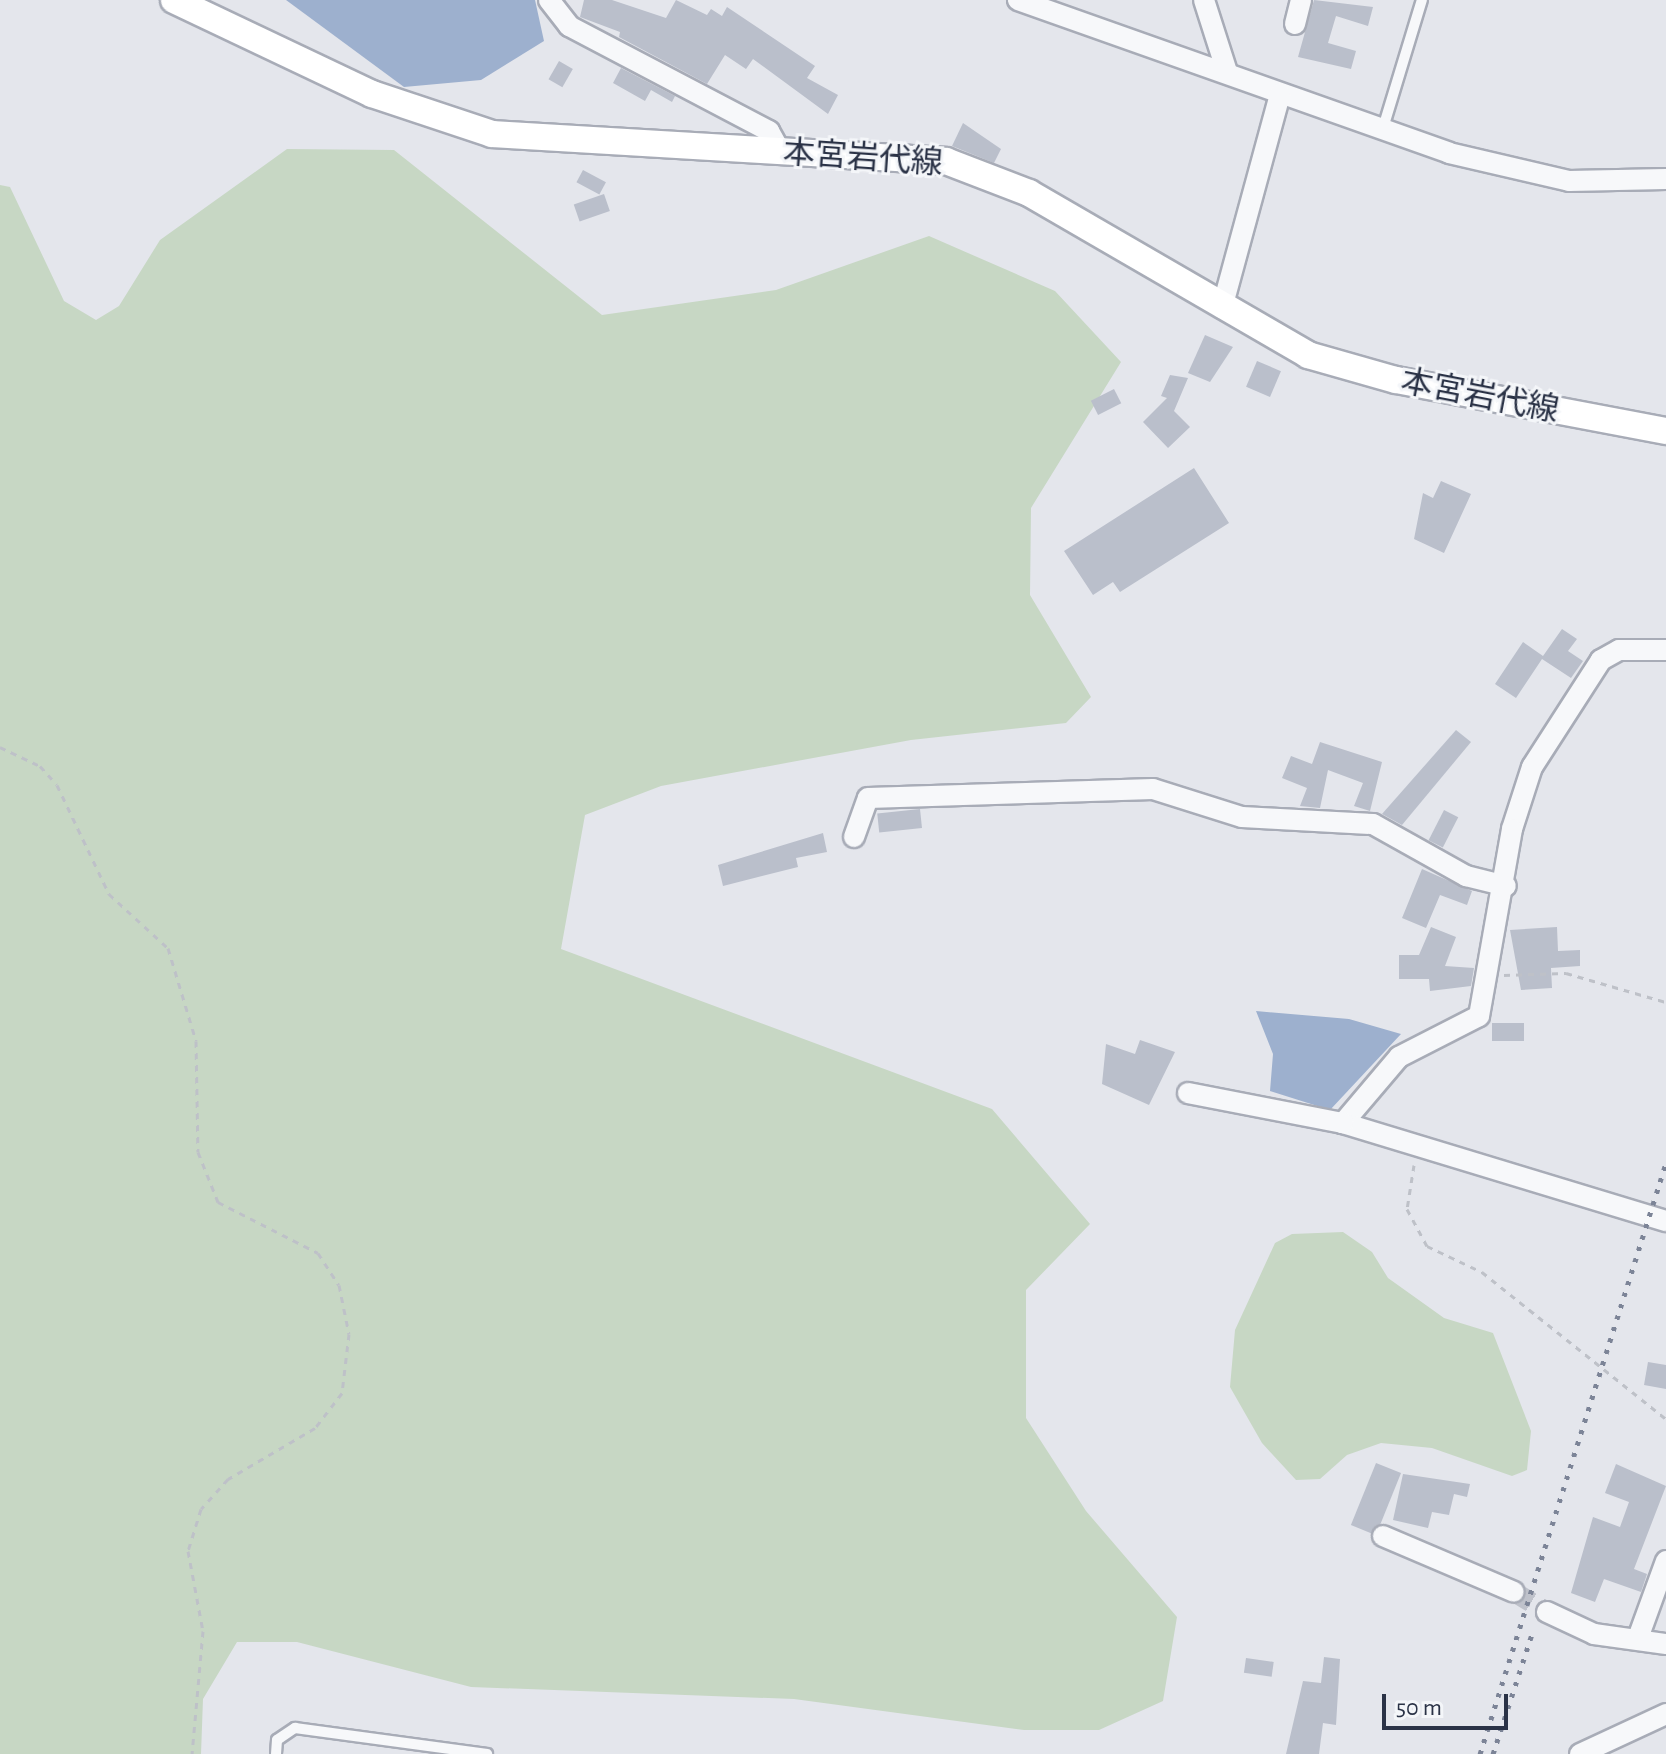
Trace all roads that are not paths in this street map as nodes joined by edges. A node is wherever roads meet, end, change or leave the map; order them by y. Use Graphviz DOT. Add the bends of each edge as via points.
graph roads {
  1 [pos="174,0"];
  2 [pos="549,0"];
  3 [pos="1018,0"];
  4 [pos="1204,0"];
  5 [pos="1301,0"];
  6 [pos="1422,0"];
  7 [pos="1295,24"];
  8 [pos="1227,72"];
  9 [pos="1280,94"];
  10 [pos="1383,128"];
  11 [pos="780,151"];
  12 [pos="1666,179"];
  13 [pos="1222,308"];
  14 [pos="1666,431"];
  15 [pos="1666,650"];
  16 [pos="854,837"];
  17 [pos="1506,886"];
  18 [pos="1188,1093"];
  19 [pos="1343,1123"];
  20 [pos="1666,1221"];
  21 [pos="1383,1536"];
  22 [pos="1666,1561"];
  23 [pos="1514,1592"];
  24 [pos="1547,1612"];
  25 [pos="1638,1638"];
  26 [pos="1666,1644"];
  27 [pos="1666,1714"];
  28 [pos="276,1754"];
  29 [pos="487,1754"];
  30 [pos="1580,1754"];
  1 -- 11 [label="main road, 本宮岩代線" via="372,94 464,128 576,144"];
  2 -- 11 [label="street" via="569,26 769,131"];
  3 -- 8 [label="street"];
  4 -- 8 [label="street"];
  5 -- 7 [label="street"];
  6 -- 10 [label="lane"];
  8 -- 9 [label="street"];
  9 -- 10 [label="street"];
  9 -- 13 [label="street"];
  10 -- 12 [label="street" via="1449,153 1569,181"];
  11 -- 13 [label="main road, 本宮岩代線" via="904,155 988,174"];
  13 -- 14 [label="main road, 本宮岩代線" via="1308,355 1363,372"];
  15 -- 17 [label="street" via="1619,650 1601,660 1524,788"];
  16 -- 17 [label="street" via="868,798 1153,789 1242,817 1373,824 1466,876"];
  17 -- 19 [label="street" via="1492,975 1479,1016 1399,1057"];
  18 -- 19 [label="street"];
  19 -- 20 [label="street"];
  21 -- 23 [label="street"];
  22 -- 25 [label="street"];
  24 -- 25 [label="street" via="1577,1629"];
  25 -- 26 [label="street"];
  27 -- 30 [label="street"];
  28 -- 29 [label="lane" via="277,1740 295,1728"];
}
